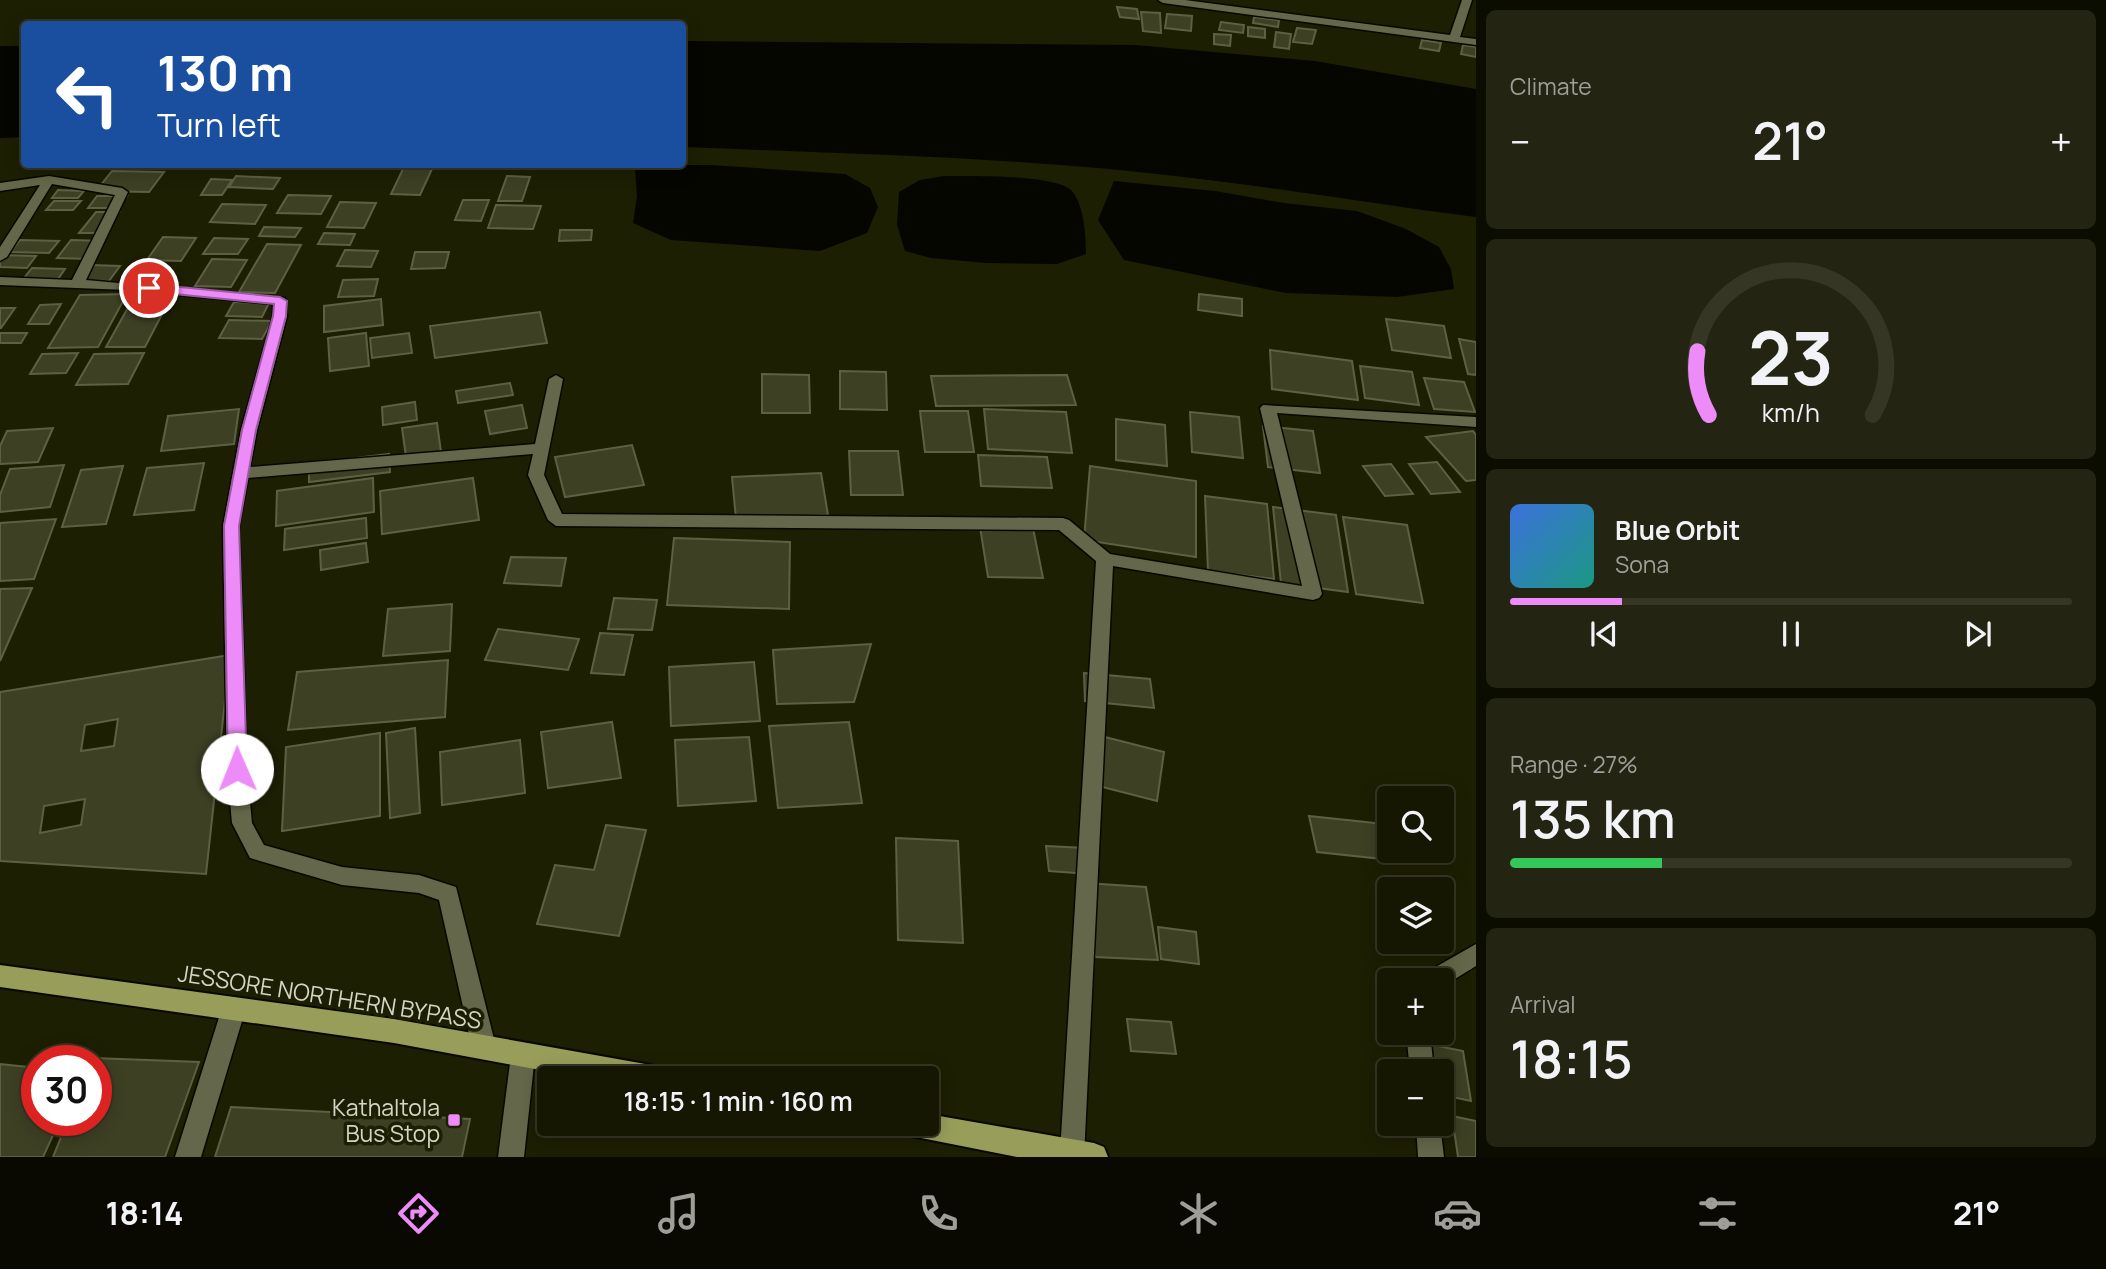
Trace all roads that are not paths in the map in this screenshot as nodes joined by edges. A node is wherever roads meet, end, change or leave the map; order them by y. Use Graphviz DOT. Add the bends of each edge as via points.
graph roads {
  1 [pos="1163,0"];
  2 [pos="1468,0"];
  3 [pos="1454,38"];
  4 [pos="1476,42"];
  5 [pos="50,180"];
  6 [pos="0,187"];
  7 [pos="0,257"];
  8 [pos="0,281"];
  9 [pos="77,284"];
  10 [pos="556,379"];
  11 [pos="1476,422"];
  12 [pos="541,449"];
  13 [pos="241,472"];
  14 [pos="1105,559"];
  15 [pos="1476,954"];
  16 [pos="1453,968"];
  17 [pos="0,976"];
  18 [pos="234,1008"];
  19 [pos="484,1047"];
  20 [pos="523,1055"];
  21 [pos="584,1066"];
  22 [pos="939,1130"];
  23 [pos="1429,1136"];
  24 [pos="1083,1155"];
  25 [pos="188,1157"];
  26 [pos="511,1157"];
  27 [pos="1431,1157"];
  1 -- 3 [label="street"];
  2 -- 3 [label="street"];
  3 -- 4 [label="street"];
  5 -- 6 [label="street"];
  5 -- 7 [label="street"];
  5 -- 9 [label="street" via="122,192"];
  8 -- 9 [label="street"];
  9 -- 13 [label="street" via="280,301"];
  10 -- 12 [label="street"];
  11 -- 14 [label="street" via="1268,408 1313,593"];
  12 -- 13 [label="street"];
  12 -- 14 [label="street" via="536,475 556,520 1063,524"];
  13 -- 19 [label="street" via="232,526 242,823 257,852 342,876 419,884 448,894"];
  14 -- 24 [label="street"];
  15 -- 16 [label="street"];
  17 -- 18 [label="highway, JESSORE NORTHERN BYPASS"];
  18 -- 19 [label="highway, JESSORE NORTHERN BYPASS"];
  18 -- 25 [label="street"];
  19 -- 20 [label="highway, JESSORE NORTHERN BYPASS"];
  20 -- 21 [label="highway, JESSORE NORTHERN BYPASS"];
  20 -- 26 [label="street"];
  22 -- 24 [label="highway"];
  23 -- 27 [label="street"];
}
